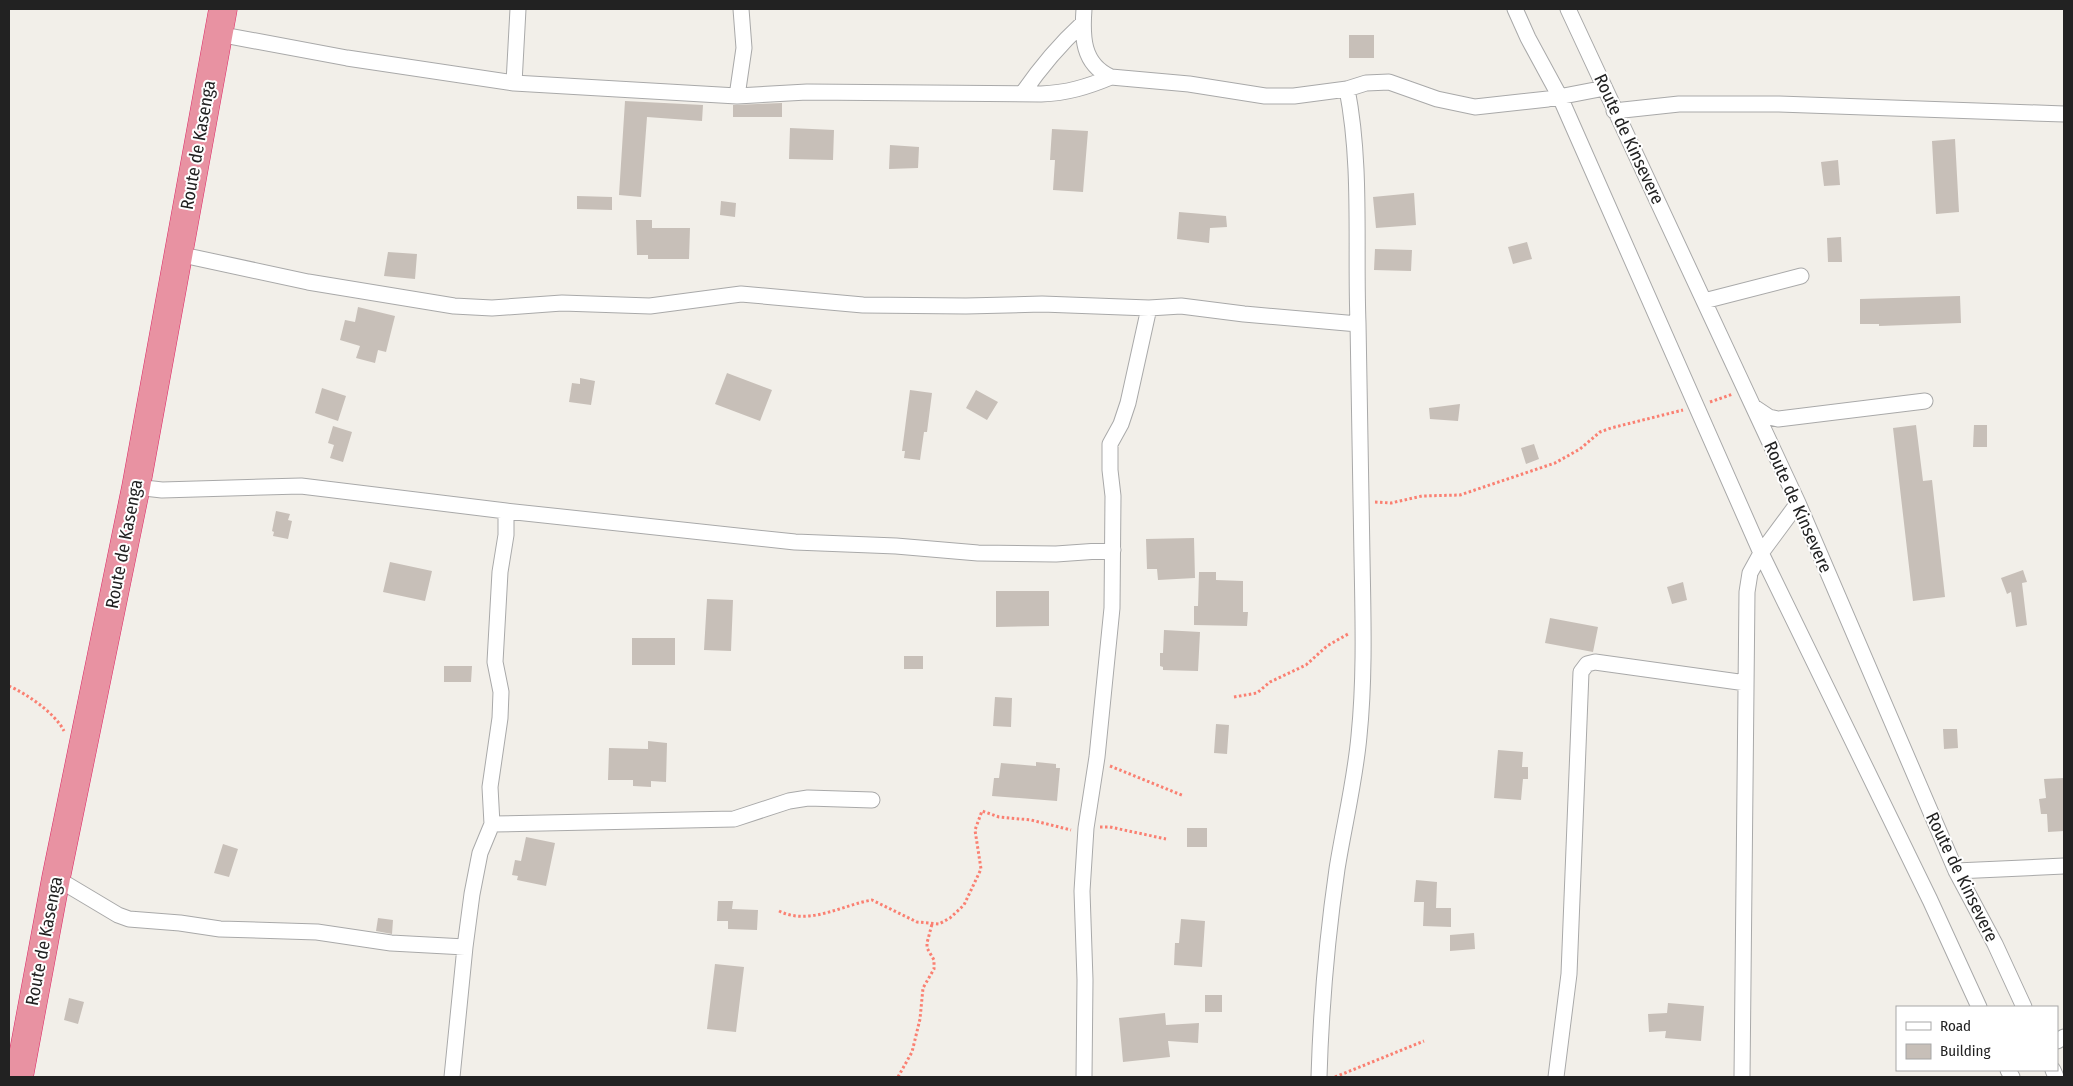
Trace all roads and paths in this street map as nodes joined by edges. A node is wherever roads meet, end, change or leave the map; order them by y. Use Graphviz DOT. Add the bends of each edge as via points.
graph roads {
  1 [pos="518,9"];
  2 [pos="741,9"];
  3 [pos="1084,9"];
  4 [pos="1516,9"];
  5 [pos="1568,9"];
  6 [pos="221,22"];
  7 [pos="1082,24"];
  8 [pos="1111,77"];
  9 [pos="514,83"];
  10 [pos="1605,88"];
  11 [pos="1347,89"];
  12 [pos="1022,94"];
  13 [pos="737,96"];
  14 [pos="1560,97"];
  15 [pos="1614,111"];
  16 [pos="2064,114"];
  17 [pos="178,254"];
  18 [pos="1801,276"];
  19 [pos="1704,301"];
  20 [pos="1149,308"];
  21 [pos="1358,324"];
  22 [pos="1745,390"];
  23 [pos="1925,401"];
  24 [pos="1697,406"];
  25 [pos="1754,407"];
  26 [pos="136,487"];
  27 [pos="1362,502"];
  28 [pos="1798,503"];
  29 [pos="506,511"];
  30 [pos="1113,550"];
  31 [pos="1761,553"];
  32 [pos="1363,629"];
  33 [pos="1746,684"];
  34 [pos="9,686"];
  35 [pos="1234,697"];
  36 [pos="1097,758"];
  37 [pos="80,763"];
  38 [pos="1184,796"];
  39 [pos="872,800"];
  40 [pos="492,824"];
  41 [pos="1086,828"];
  42 [pos="1166,839"];
  43 [pos="2064,866"];
  44 [pos="1956,872"];
  45 [pos="56,878"];
  46 [pos="779,911"];
  47 [pos="932,924"];
  48 [pos="465,947"];
  49 [pos="1980,1006"];
  50 [pos="2024,1006"];
  51 [pos="1424,1041"];
  52 [pos="19,1077"];
  53 [pos="452,1077"];
  54 [pos="898,1077"];
  55 [pos="1084,1077"];
  56 [pos="1318,1077"];
  57 [pos="1335,1077"];
  58 [pos="1556,1077"];
  59 [pos="1742,1077"];
  1 -- 9 [label="street"];
  2 -- 13 [label="street" via="744,48"];
  3 -- 7 [label="street"];
  4 -- 14 [label="street"];
  5 -- 10 [label="street, Route de Kinsevere"];
  6 -- 9 [label="street" via="347,58"];
  6 -- 17 [label="highway, Route de Kasenga"];
  7 -- 8 [label="street" via="1091,62 1099,72"];
  7 -- 12 [label="street" via="1036,73"];
  8 -- 11 [label="street" via="1189,84 1265,96"];
  8 -- 12 [label="street" via="1065,93"];
  9 -- 13 [label="street"];
  10 -- 14 [label="street"];
  10 -- 15 [label="street, Route de Kinsevere"];
  11 -- 14 [label="street" via="1389,82 1436,100 1475,107"];
  11 -- 21 [label="street" via="1357,176"];
  12 -- 13 [label="street" via="808,92"];
  14 -- 24 [label="street"];
  15 -- 16 [label="street" via="1679,104 1779,104"];
  15 -- 19 [label="street, Route de Kinsevere"];
  17 -- 20 [label="street" via="344,289 483,308 562,303 650,306 740,294 863,305 1052,304"];
  17 -- 26 [label="highway, Route de Kasenga"];
  18 -- 19 [label="street"];
  19 -- 22 [label="street, Route de Kinsevere"];
  20 -- 21 [label="street" via="1181,306"];
  20 -- 30 [label="street" via="1128,404 1110,444"];
  21 -- 27 [label="street"];
  22 -- 24 [label="path"];
  22 -- 25 [label="street, Route de Kinsevere"];
  23 -- 25 [label="street" via="1778,419"];
  24 -- 27 [label="path" via="1600,432 1580,449 1555,463 1460,495"];
  24 -- 31 [label="street"];
  25 -- 28 [label="street, Route de Kinsevere"];
  26 -- 29 [label="street" via="170,490 301,486"];
  26 -- 37 [label="highway, Route de Kasenga"];
  27 -- 32 [label="street"];
  28 -- 31 [label="street"];
  28 -- 44 [label="street, Route de Kinsevere"];
  29 -- 30 [label="street" via="795,542 896,546 978,554"];
  29 -- 40 [label="street" via="495,662 501,692 490,787"];
  30 -- 36 [label="street" via="1112,608"];
  31 -- 33 [label="street" via="1750,573 1747,592"];
  31 -- 49 [label="street"];
  32 -- 35 [label="path" via="1340,638 1306,665 1270,682 1256,693"];
  32 -- 56 [label="street" via="1359,737 1330,921"];
  33 -- 58 [label="street" via="1595,662 1587,664 1581,672 1569,974"];
  33 -- 59 [label="street"];
  34 -- 37 [label="path" via="25,693 60,723"];
  36 -- 38 [label="path" via="1130,776"];
  36 -- 41 [label="street"];
  37 -- 45 [label="highway, Route de Kasenga"];
  39 -- 40 [label="street" via="808,798 734,819"];
  40 -- 48 [label="street" via="480,853"];
  41 -- 42 [label="path" via="1110,827"];
  41 -- 47 [label="path" via="1069,831 982,811 975,830 981,861 979,874 958,912 940,924"];
  41 -- 55 [label="street" via="1082,891"];
  43 -- 44 [label="street"];
  44 -- 50 [label="street, Route de Kinsevere"];
  45 -- 48 [label="street" via="129,919 220,929 317,932"];
  45 -- 52 [label="highway, Route de Kasenga"];
  46 -- 47 [label="path" via="789,916 819,914 872,900 917,922"];
  47 -- 54 [label="path" via="927,948 934,960 934,969 923,988 912,1052"];
  48 -- 53 [label="street"];
  51 -- 57 [label="path"];
}
